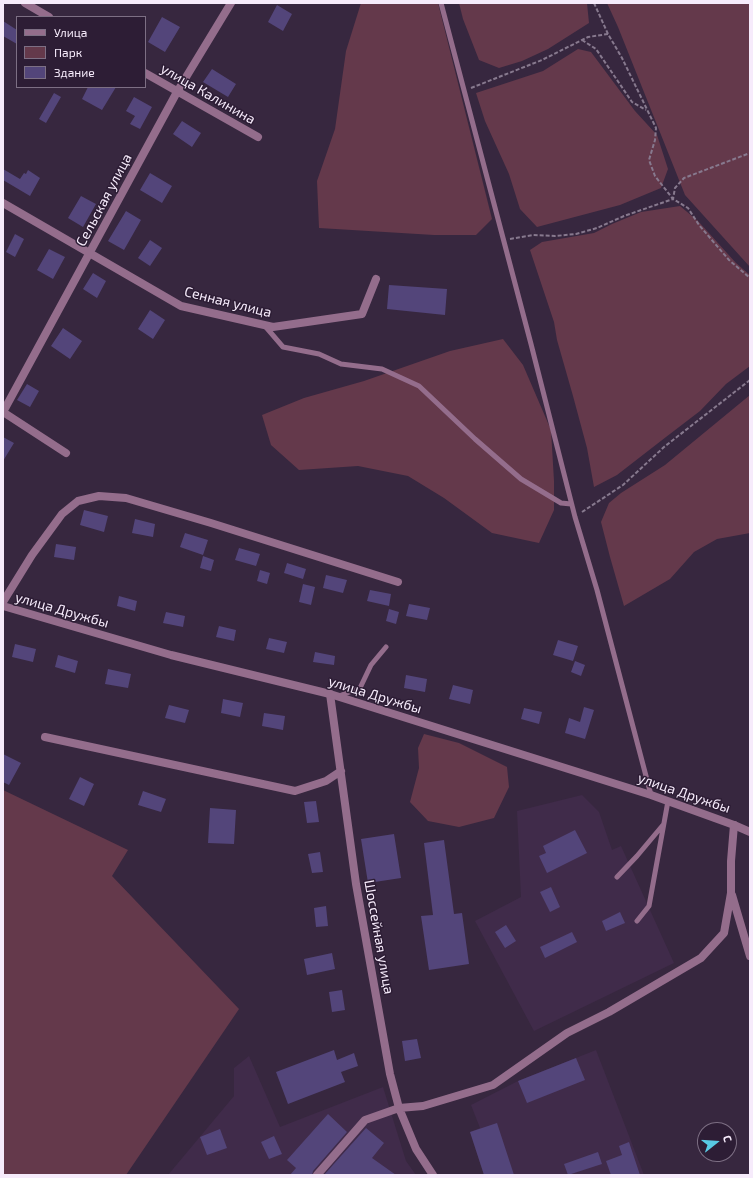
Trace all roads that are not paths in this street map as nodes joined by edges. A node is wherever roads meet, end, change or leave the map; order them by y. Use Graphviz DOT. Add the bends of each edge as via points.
graph roads {
  1 [pos="24,3"];
  2 [pos="231,3"];
  3 [pos="441,3"];
  4 [pos="47,16"];
  5 [pos="146,74"];
  6 [pos="177,92"];
  7 [pos="258,137"];
  8 [pos="3,203"];
  9 [pos="90,254"];
  10 [pos="376,279"];
  11 [pos="264,325"];
  12 [pos="3,412"];
  13 [pos="66,453"];
  14 [pos="571,504"];
  15 [pos="398,582"];
  16 [pos="3,602"];
  17 [pos="3,606"];
  18 [pos="386,647"];
  19 [pos="330,694"];
  20 [pos="338,696"];
  21 [pos="45,737"];
  22 [pos="341,771"];
  23 [pos="651,795"];
  24 [pos="668,801"];
  25 [pos="663,824"];
  26 [pos="734,825"];
  27 [pos="750,832"];
  28 [pos="617,877"];
  29 [pos="731,893"];
  30 [pos="637,921"];
  31 [pos="750,956"];
  32 [pos="399,1108"];
  33 [pos="317,1175"];
  34 [pos="433,1175"];
  1 -- 4 [label="street"];
  2 -- 6 [label="street, Сельская улица"];
  3 -- 14 [label="lane"];
  5 -- 6 [label="street, улица Калинина"];
  6 -- 7 [label="street, улица Калинина"];
  6 -- 9 [label="street, Сельская улица"];
  8 -- 9 [label="street, Сенная улица"];
  9 -- 11 [label="street, Сенная улица" via="181,306"];
  9 -- 12 [label="street, Сельская улица"];
  10 -- 11 [label="street, Сенная улица" via="362,314 273,327"];
  11 -- 14 [label="lane" via="283,347 319,354 341,364 382,369 419,386 521,479 561,503"];
  12 -- 13 [label="street"];
  14 -- 23 [label="lane" via="597,590"];
  15 -- 16 [label="street" via="147,504 126,498 99,496 78,501 62,514 32,555"];
  17 -- 19 [label="street, улица Дружбы" via="171,656"];
  18 -- 20 [label="lane" via="372,665 360,688"];
  19 -- 20 [label="street, улица Дружбы"];
  19 -- 22 [label="street, Шоссейная улица"];
  20 -- 23 [label="street, улица Дружбы"];
  21 -- 22 [label="street" via="295,790 326,781"];
  22 -- 32 [label="street, Шоссейная улица" via="361,907 390,1074"];
  23 -- 24 [label="street, улица Дружбы"];
  24 -- 25 [label="lane"];
  24 -- 26 [label="street, улица Дружбы"];
  25 -- 28 [label="lane"];
  25 -- 30 [label="lane" via="648,906"];
  26 -- 27 [label="street, улица Дружбы"];
  26 -- 29 [label="street" via="730,861"];
  29 -- 31 [label="street"];
  29 -- 32 [label="street" via="724,933 701,958 568,1033 494,1085 423,1106"];
  32 -- 33 [label="street" via="365,1120"];
  32 -- 34 [label="street, Шоссейная улица" via="416,1149"];
}
